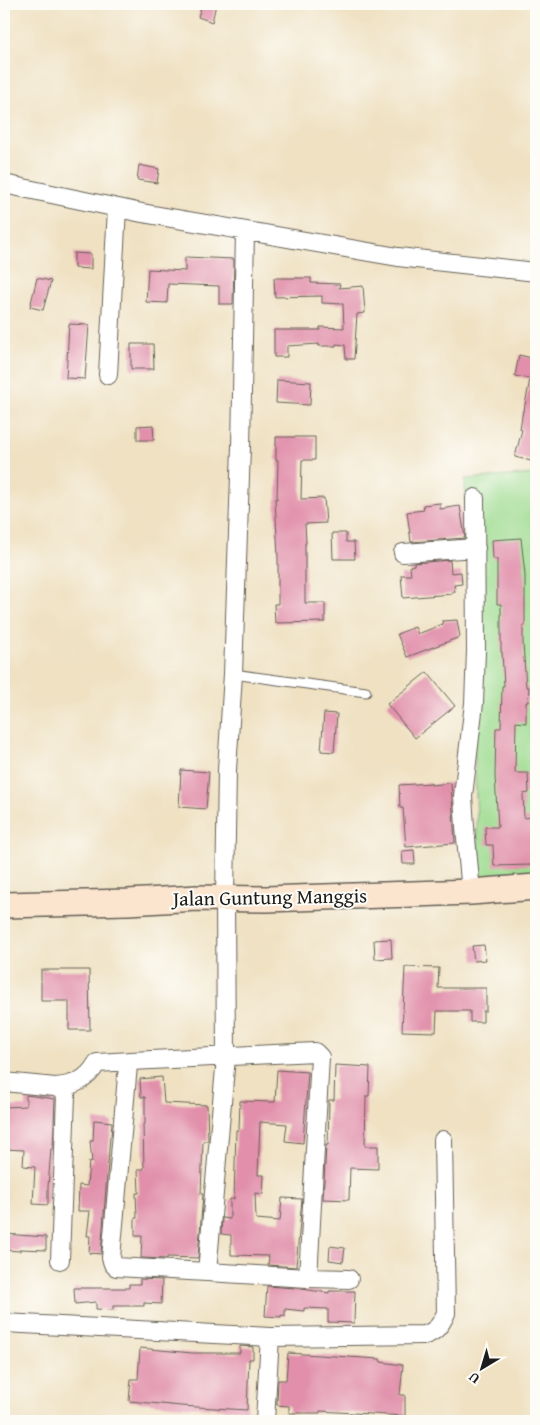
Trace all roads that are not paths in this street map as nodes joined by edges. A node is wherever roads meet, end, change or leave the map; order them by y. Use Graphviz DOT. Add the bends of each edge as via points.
graph roads {
  1 [pos="4,184"];
  2 [pos="117,208"];
  3 [pos="245,231"];
  4 [pos="536,272"];
  5 [pos="108,375"];
  6 [pos="475,498"];
  7 [pos="476,548"];
  8 [pos="403,553"];
  9 [pos="233,674"];
  10 [pos="366,692"];
  11 [pos="536,887"];
  12 [pos="471,892"];
  13 [pos="536,901"];
  14 [pos="4,905"];
  15 [pos="226,906"];
  16 [pos="4,919"];
  17 [pos="226,1057"];
  18 [pos="131,1061"];
  19 [pos="4,1082"];
  20 [pos="55,1087"];
  21 [pos="443,1140"];
  22 [pos="60,1260"];
  23 [pos="207,1272"];
  24 [pos="308,1278"];
  25 [pos="348,1279"];
  26 [pos="4,1323"];
  27 [pos="270,1337"];
  28 [pos="265,1421"];
  1 -- 2 [label="street"];
  2 -- 3 [label="street"];
  2 -- 5 [label="street"];
  3 -- 4 [label="street" via="398,257"];
  3 -- 9 [label="street"];
  6 -- 7 [label="street"];
  7 -- 8 [label="street"];
  7 -- 12 [label="street" via="474,703 463,796"];
  9 -- 10 [label="lane"];
  9 -- 15 [label="street" via="227,770"];
  11 -- 12 [label="street, Jalan Guntung Manggis"];
  12 -- 15 [label="street, Jalan Guntung Manggis" via="266,899"];
  13 -- 15 [label="street, Jalan Guntung Manggis" via="445,908"];
  14 -- 15 [label="street, Jalan Guntung Manggis" via="128,902"];
  15 -- 16 [label="street, Jalan Guntung Manggis"];
  15 -- 17 [label="street"];
  17 -- 18 [label="street"];
  17 -- 23 [label="street"];
  17 -- 24 [label="street" via="316,1052 320,1056"];
  18 -- 20 [label="street" via="97,1063 83,1080"];
  18 -- 23 [label="street" via="127,1066 113,1264 116,1267"];
  19 -- 20 [label="street"];
  20 -- 22 [label="street" via="66,1095"];
  21 -- 27 [label="street" via="446,1313 434,1332 425,1336"];
  23 -- 24 [label="street"];
  24 -- 25 [label="street"];
  26 -- 27 [label="street"];
  27 -- 28 [label="street"];
}
